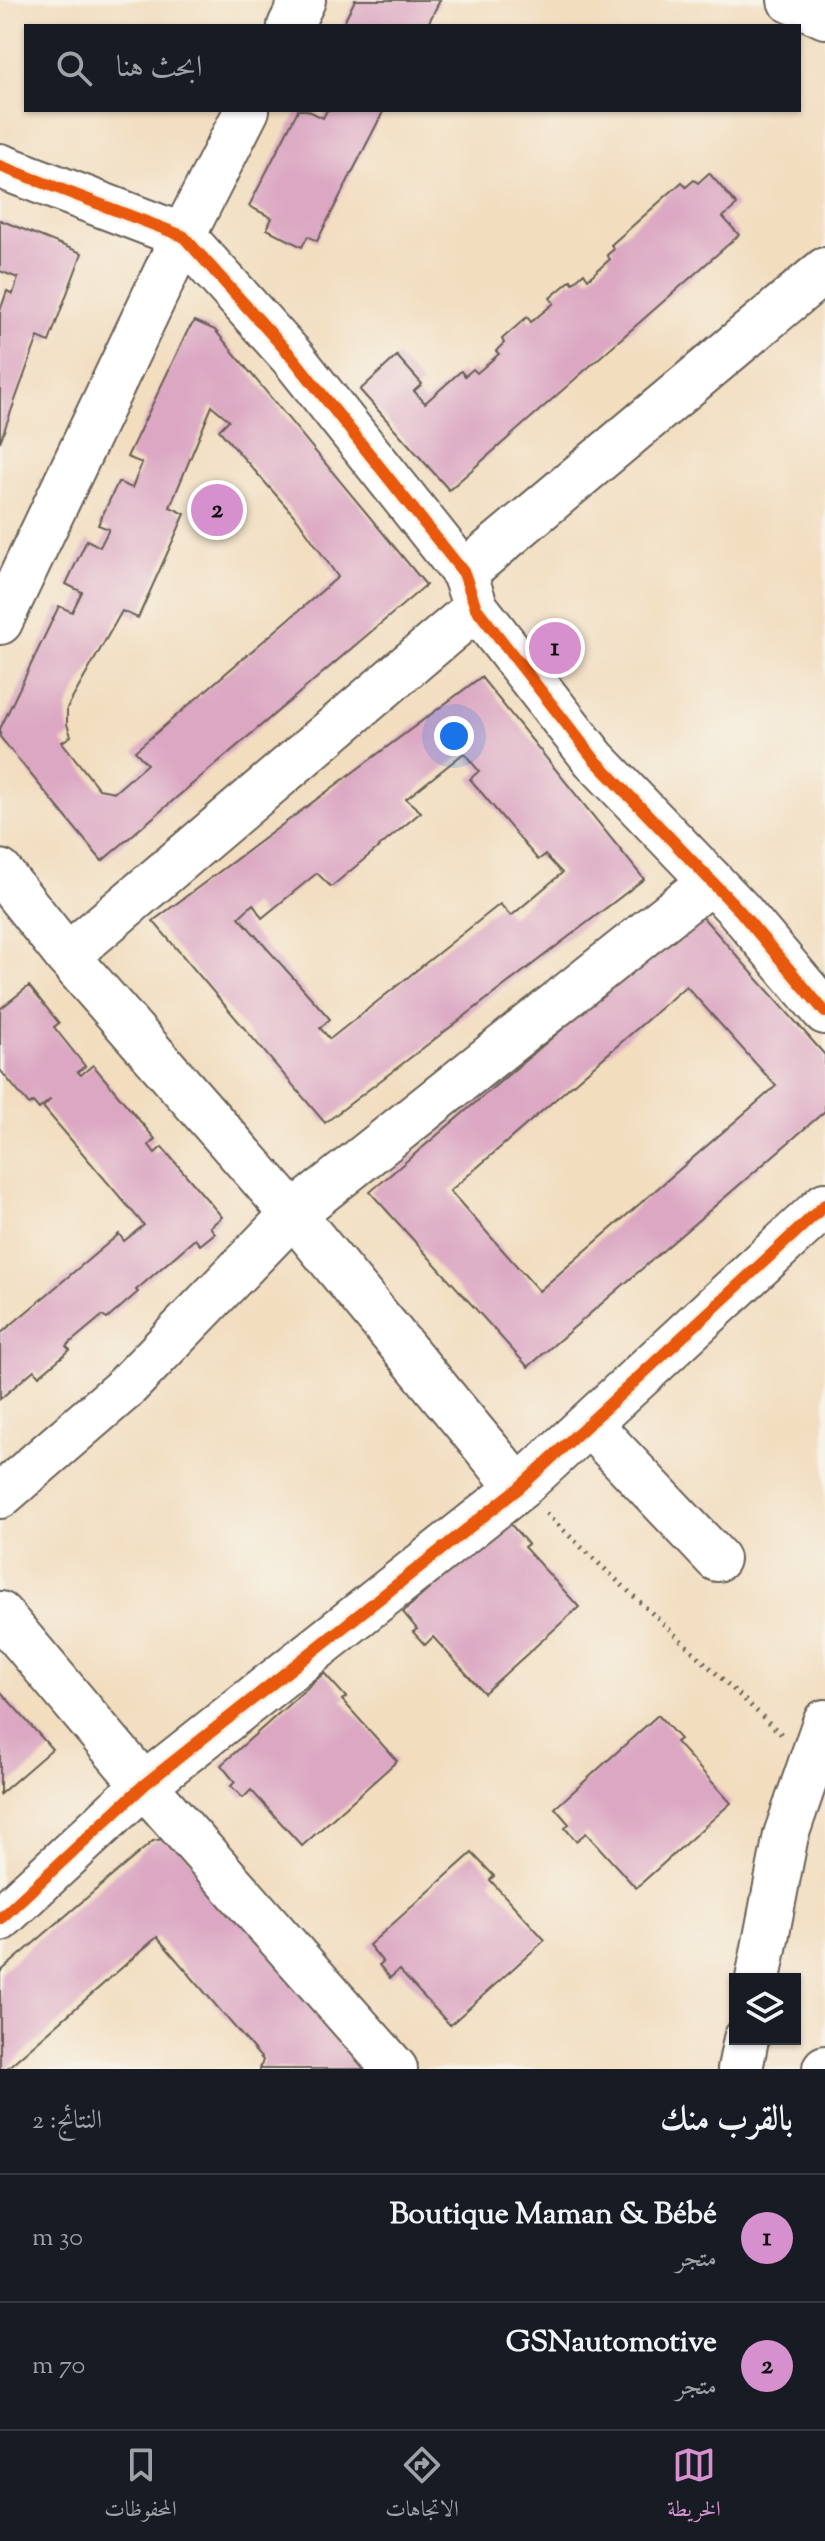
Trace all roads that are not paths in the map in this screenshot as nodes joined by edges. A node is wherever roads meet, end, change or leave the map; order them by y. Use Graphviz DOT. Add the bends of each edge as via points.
graph roads {
  1 [pos="303,0"];
  2 [pos="790,0"];
  3 [pos="825,16"];
  4 [pos="291,24"];
  5 [pos="246,112"];
  6 [pos="0,166"];
  7 [pos="183,236"];
  8 [pos="825,270"];
  9 [pos="470,590"];
  10 [pos="0,622"];
  11 [pos="0,872"];
  12 [pos="711,881"];
  13 [pos="67,956"];
  14 [pos="825,1012"];
  15 [pos="825,1205"];
  16 [pos="293,1214"];
  17 [pos="589,1424"];
  18 [pos="519,1488"];
  19 [pos="0,1496"];
  20 [pos="717,1559"];
  21 [pos="0,1614"];
  22 [pos="825,1722"];
  23 [pos="144,1785"];
  24 [pos="0,1919"];
  25 [pos="759,1973"];
  26 [pos="745,2045"];
  27 [pos="395,2069"];
  28 [pos="740,2069"];
  1 -- 4 [label="street"];
  2 -- 3 [label="street"];
  5 -- 7 [label="street"];
  6 -- 7 [label="street"];
  7 -- 9 [label="street" via="293,358"];
  7 -- 10 [label="street"];
  8 -- 9 [label="street"];
  9 -- 12 [label="street" via="594,759"];
  9 -- 13 [label="street"];
  11 -- 13 [label="street"];
  12 -- 14 [label="street"];
  12 -- 16 [label="street"];
  13 -- 16 [label="street"];
  15 -- 17 [label="street"];
  16 -- 18 [label="street"];
  16 -- 19 [label="street" via="125,1388"];
  17 -- 18 [label="street"];
  17 -- 20 [label="street"];
  18 -- 23 [label="street"];
  21 -- 23 [label="street"];
  22 -- 25 [label="street" via="786,1835"];
  23 -- 24 [label="street"];
  23 -- 27 [label="street"];
  26 -- 28 [label="street"];
}
